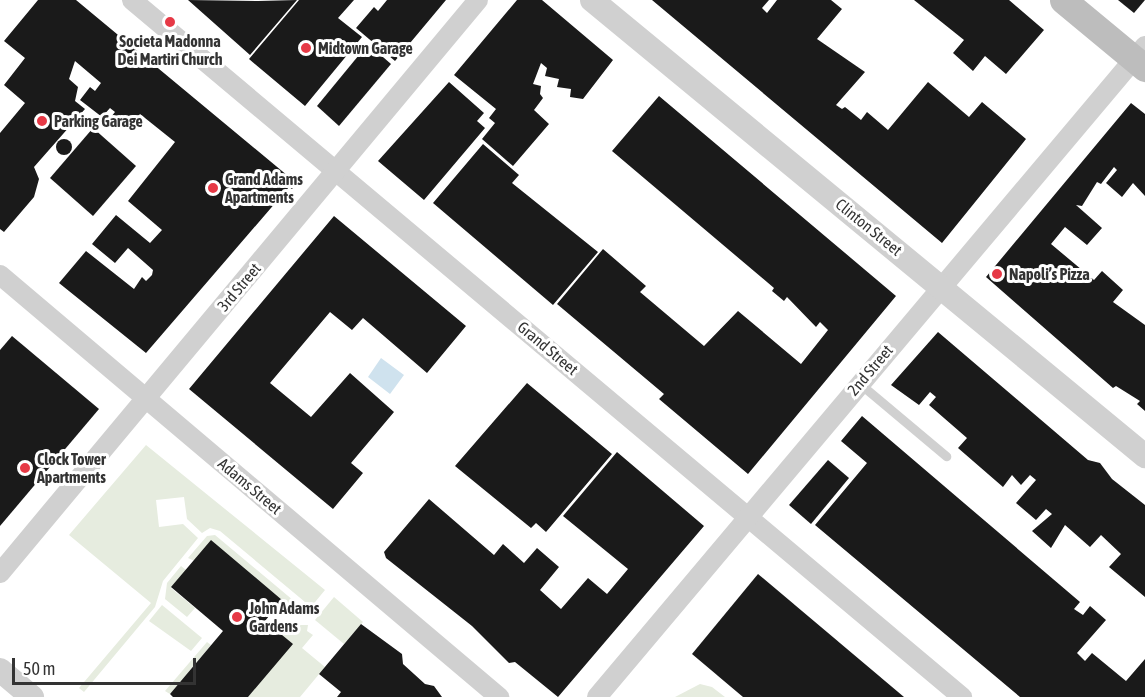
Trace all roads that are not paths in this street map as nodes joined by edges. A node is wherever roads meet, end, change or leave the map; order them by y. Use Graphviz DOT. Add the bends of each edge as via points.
graph roads {
  1 [pos="132,0"];
  2 [pos="478,0"];
  3 [pos="592,0"];
  4 [pos="1064,0"];
  5 [pos="1141,58"];
  6 [pos="336,171"];
  7 [pos="0,275"];
  8 [pos="940,286"];
  9 [pos="859,383"];
  10 [pos="146,399"];
  11 [pos="946,456"];
  12 [pos="1145,456"];
  13 [pos="748,516"];
  14 [pos="0,573"];
  15 [pos="0,670"];
  16 [pos="32,697"];
  17 [pos="499,697"];
  18 [pos="597,697"];
  19 [pos="962,697"];
  1 -- 6 [label="street, Grand Street"];
  2 -- 6 [label="street, 3rd Street"];
  3 -- 8 [label="street, Clinton Street"];
  4 -- 5 [label="main road"];
  5 -- 8 [label="street, 2nd Street"];
  6 -- 10 [label="street, 3rd Street"];
  6 -- 13 [label="street, Grand Street"];
  7 -- 10 [label="street, Adams Street"];
  8 -- 9 [label="street, 2nd Street"];
  8 -- 12 [label="street, Clinton Street"];
  9 -- 11 [label="lane"];
  9 -- 13 [label="street, 2nd Street"];
  10 -- 14 [label="street, 3rd Street"];
  10 -- 17 [label="street, Adams Street"];
  13 -- 18 [label="street, 2nd Street"];
  13 -- 19 [label="street, Grand Street"];
  15 -- 16 [label="street"];
}
